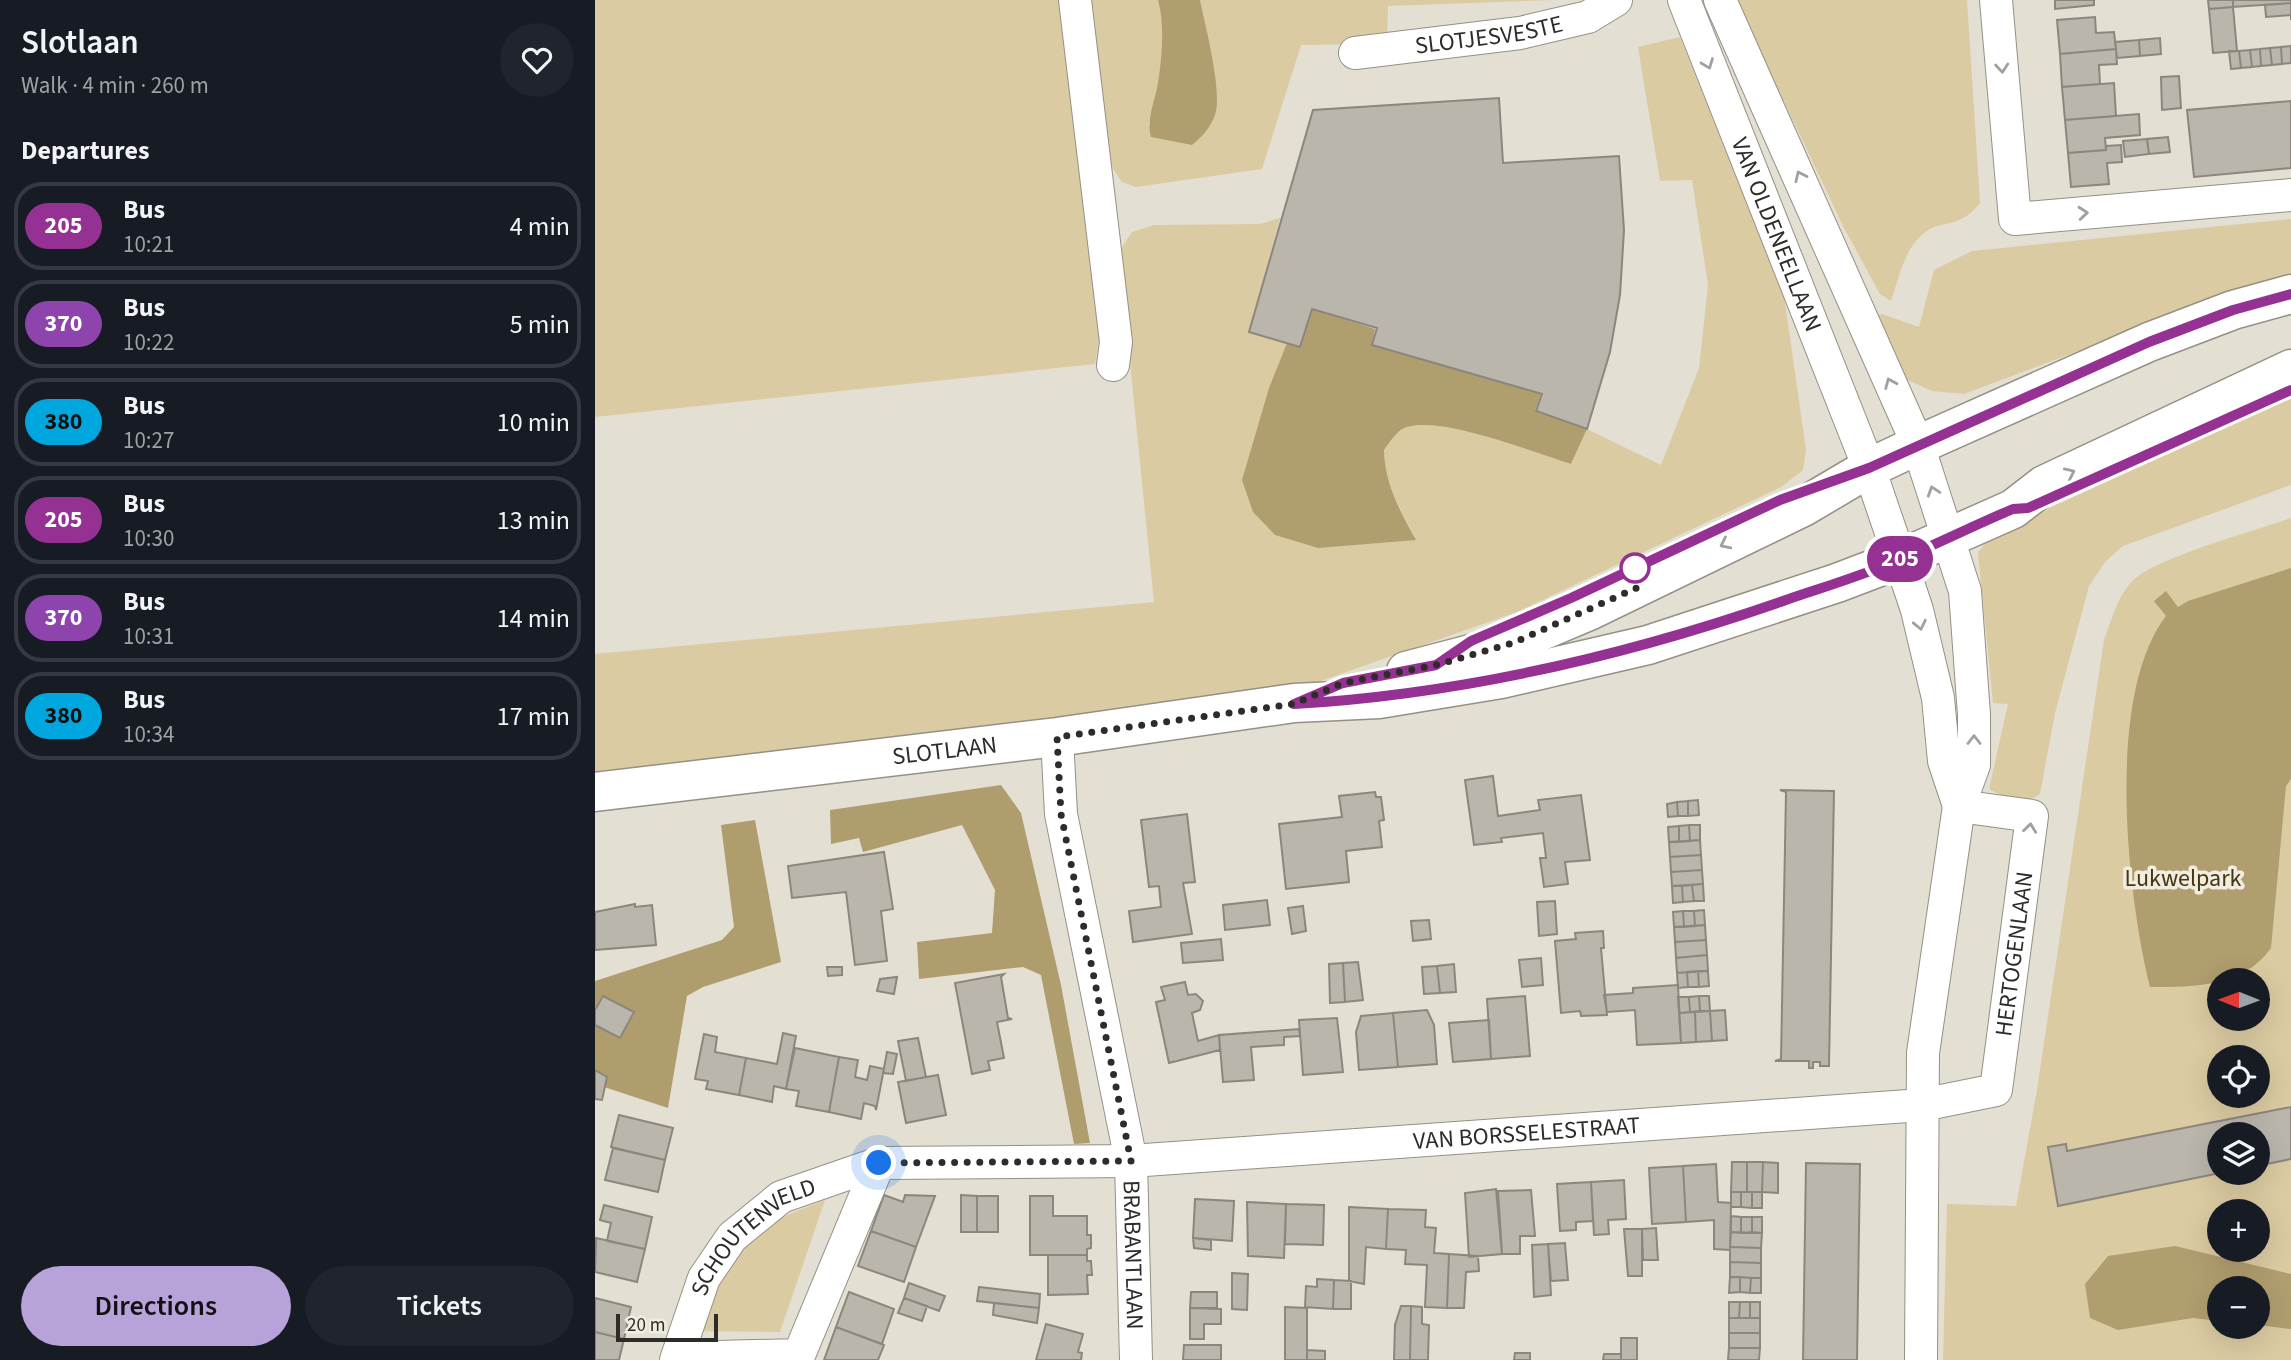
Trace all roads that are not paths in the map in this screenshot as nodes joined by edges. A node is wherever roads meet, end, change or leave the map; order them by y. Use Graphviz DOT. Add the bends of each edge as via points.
graph roads {
  1 [pos="1075,0"];
  2 [pos="1616,0"];
  3 [pos="1684,0"];
  4 [pos="1720,0"];
  5 [pos="1996,0"];
  6 [pos="1355,53"];
  7 [pos="2291,195"];
  8 [pos="2291,294"];
  9 [pos="1113,365"];
  10 [pos="2291,369"];
  11 [pos="1918,445"];
  12 [pos="1869,468"];
  13 [pos="1948,537"];
  14 [pos="1900,559"];
  15 [pos="1294,704"];
  16 [pos="1057,737"];
  17 [pos="595,792"];
  18 [pos="1959,806"];
  19 [pos="1922,1105"];
  20 [pos="1131,1161"];
  21 [pos="879,1163"];
  22 [pos="677,1359"];
  23 [pos="1136,1360"];
  24 [pos="1921,1360"];
  1 -- 9 [label="street" via="1116,342"];
  2 -- 6 [label="street, SLOTJESVESTE" via="1588,17 1520,33"];
  3 -- 12 [label="street, VAN OLDENEELLAAN, one-way"];
  11 -- 4 [label="street, VAN OLDENEELLAAN, one-way"];
  5 -- 7 [label="street, one-way" via="2015,219"];
  8 -- 11 [label="street" via="2149,342"];
  13 -- 10 [label="street, SLOTLAAN, one-way" via="2013,509 2044,485"];
  11 -- 12 [label="street"];
  13 -- 11 [label="street, VAN OLDENEELLAAN, one-way"];
  12 -- 14 [label="street, VAN OLDENEELLAAN"];
  12 -- 15 [label="street, SLOTLAAN, one-way" via="1823,496 1591,610 1513,643 1436,665 1343,683"];
  13 -- 14 [label="street, SLOTLAAN"];
  18 -- 13 [label="street, one-way" via="1974,765 1974,715 1965,591"];
  14 -- 15 [label="street, SLOTLAAN" via="1648,645 1488,681 1379,699"];
  14 -- 18 [label="street, one-way" via="1917,610 1938,698 1944,761"];
  15 -- 16 [label="street, SLOTLAAN"];
  16 -- 17 [label="street, SLOTLAAN"];
  16 -- 20 [label="street, BRABANTLAAN" via="1061,814"];
  18 -- 19 [label="street" via="1923,1052"];
  19 -- 18 [label="street, HERTOGENLAAN, one-way" via="1996,1090 2032,816"];
  19 -- 20 [label="street, VAN BORSSELESTRAAT"];
  19 -- 24 [label="street"];
  20 -- 21 [label="street, SCHOUTENVELD"];
  20 -- 23 [label="street, BRABANTLAAN"];
  21 -- 22 [label="street, SCHOUTENVELD" via="781,1197 732,1237 704,1278"];
  21 -- 22 [label="street, SCHOUTENVELD" via="799,1355"];
}
